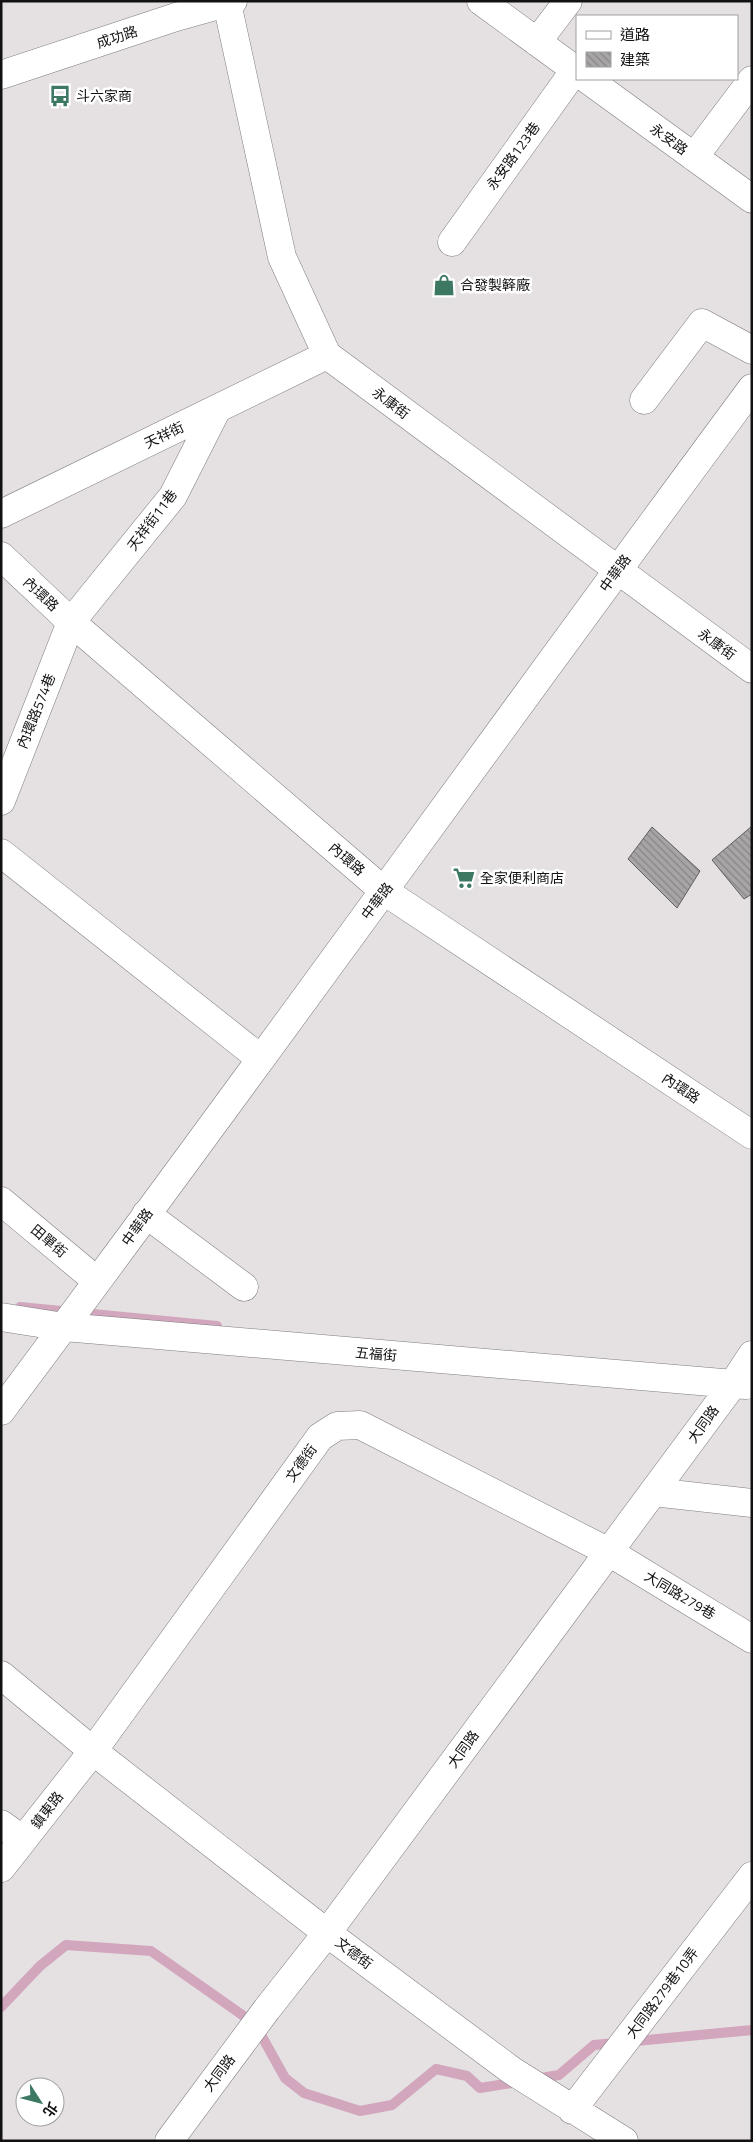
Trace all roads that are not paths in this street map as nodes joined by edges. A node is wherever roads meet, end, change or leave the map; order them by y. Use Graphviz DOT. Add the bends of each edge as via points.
graph roads {
  1 [pos="481,1"];
  2 [pos="568,1"];
  3 [pos="230,2"];
  4 [pos="166,9"];
  5 [pos="538,42"];
  6 [pos="576,70"];
  7 [pos="1,75"];
  8 [pos="576,78"];
  9 [pos="590,80"];
  10 [pos="752,80"];
  11 [pos="694,157"];
  12 [pos="752,199"];
  13 [pos="452,242"];
  14 [pos="752,350"];
  15 [pos="327,355"];
  16 [pos="752,388"];
  17 [pos="644,400"];
  18 [pos="217,409"];
  19 [pos="1,514"];
  20 [pos="1,556"];
  21 [pos="616,571"];
  22 [pos="71,622"];
  23 [pos="752,669"];
  24 [pos="1,801"];
  25 [pos="1,853"];
  26 [pos="384,891"];
  27 [pos="261,1059"];
  28 [pos="752,1135"];
  29 [pos="1,1201"];
  30 [pos="146,1214"];
  31 [pos="94,1287"];
  32 [pos="244,1288"];
  33 [pos="1,1317"];
  34 [pos="68,1322"];
  35 [pos="745,1371"];
  36 [pos="1,1411"];
  37 [pos="653,1492"];
  38 [pos="752,1503"];
  39 [pos="609,1552"];
  40 [pos="752,1639"];
  41 [pos="1,1675"];
  42 [pos="94,1751"];
  43 [pos="1,1824"];
  44 [pos="23,1840"];
  45 [pos="1,1868"];
  46 [pos="752,1876"];
  47 [pos="327,1933"];
  48 [pos="572,2110"];
  49 [pos="169,2141"];
  50 [pos="624,2141"];
  1 -- 5 [label="street, 永安路"];
  2 -- 5 [label="street"];
  3 -- 4 [label="street, 成功路"];
  3 -- 15 [label="street, 永康街" via="282,257"];
  4 -- 7 [label="street, 成功路"];
  5 -- 6 [label="street, 永安路"];
  8 -- 13 [label="street, 永安路123巷"];
  9 -- 11 [label="street, 永安路"];
  10 -- 11 [label="street"];
  11 -- 12 [label="street, 永安路"];
  14 -- 17 [label="street" via="702,323"];
  15 -- 18 [label="street, 天祥街"];
  15 -- 21 [label="street, 永康街"];
  16 -- 21 [label="street, 中華路"];
  18 -- 19 [label="street, 天祥街"];
  18 -- 22 [label="street, 天祥街11巷" via="172,496"];
  20 -- 22 [label="street, 內環路"];
  21 -- 23 [label="street, 永康街"];
  21 -- 26 [label="street, 中華路"];
  22 -- 24 [label="street, 內環路574巷"];
  22 -- 26 [label="street, 內環路"];
  25 -- 27 [label="street"];
  26 -- 27 [label="street, 中華路"];
  26 -- 28 [label="street, 內環路"];
  27 -- 30 [label="street, 中華路"];
  29 -- 31 [label="street, 田單街"];
  30 -- 31 [label="street, 中華路"];
  30 -- 32 [label="street"];
  31 -- 34 [label="street, 中華路"];
  33 -- 34 [label="street, 五福街"];
  34 -- 35 [label="street, 五福街"];
  34 -- 36 [label="street, 中華路"];
  35 -- 37 [label="street, 大同路"];
  37 -- 38 [label="street"];
  37 -- 39 [label="street, 大同路"];
  39 -- 40 [label="street, 大同路279巷"];
  39 -- 42 [label="street, 文德街" via="360,1425 337,1426 320,1437"];
  39 -- 47 [label="street, 大同路"];
  41 -- 42 [label="street, 文德街"];
  42 -- 44 [label="street, 鎮東路"];
  42 -- 47 [label="street, 文德街"];
  43 -- 44 [label="street"];
  44 -- 45 [label="street, 鎮東路"];
  46 -- 48 [label="street, 大同路279巷10弄"];
  47 -- 48 [label="street, 文德街" via="511,2070"];
  47 -- 49 [label="street, 大同路"];
  48 -- 50 [label="street, 文德街"];
}
